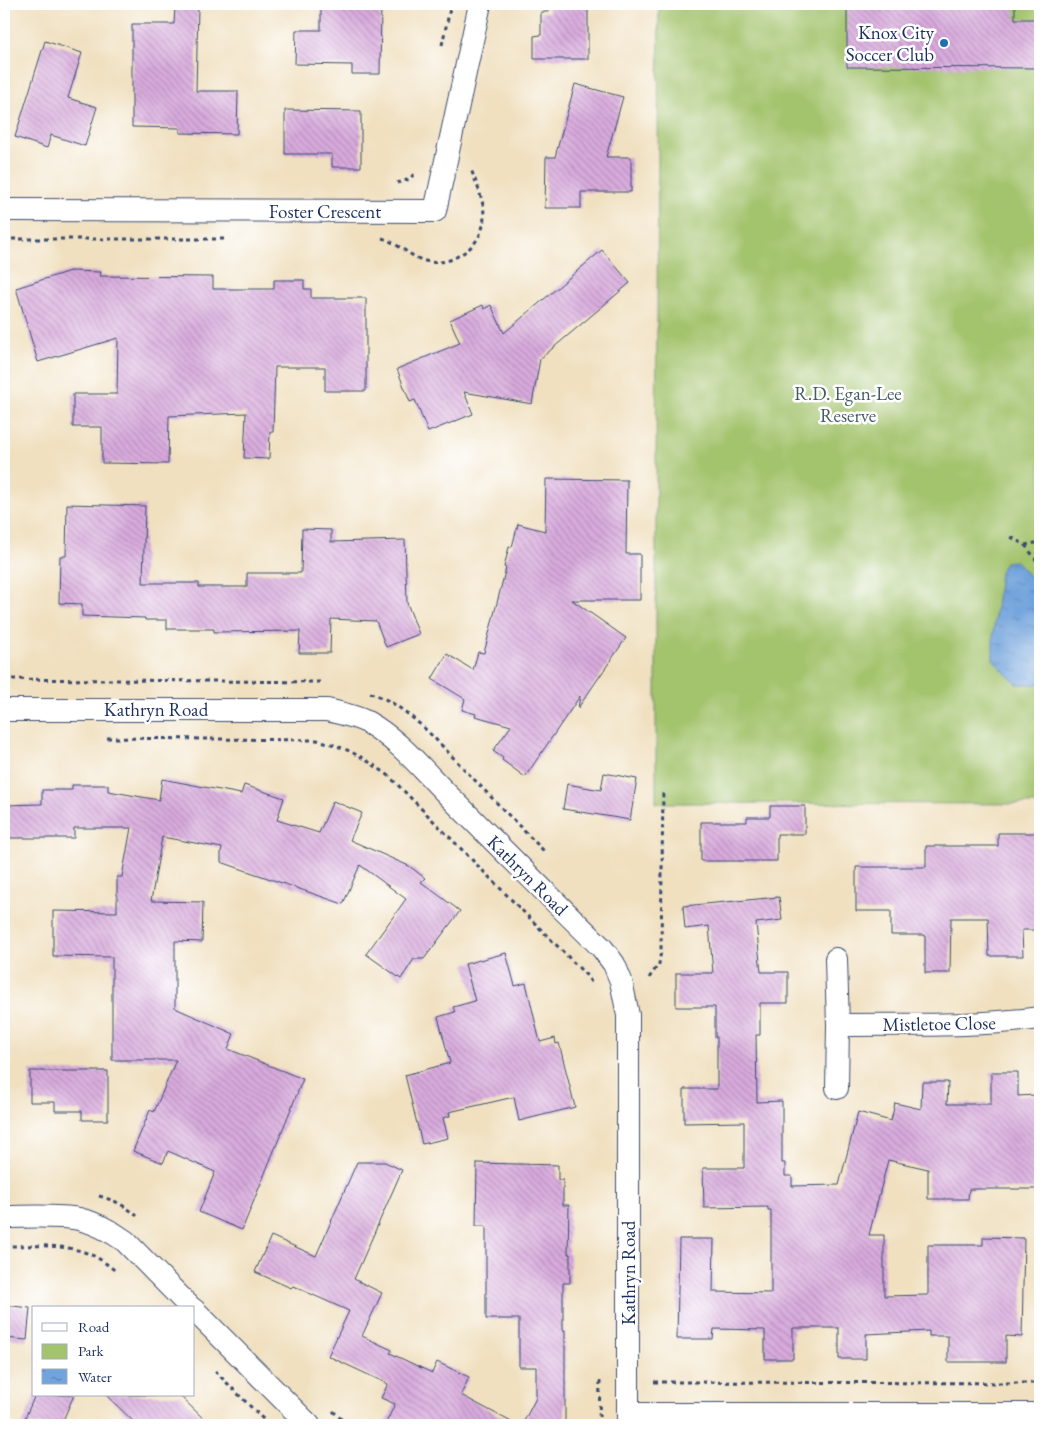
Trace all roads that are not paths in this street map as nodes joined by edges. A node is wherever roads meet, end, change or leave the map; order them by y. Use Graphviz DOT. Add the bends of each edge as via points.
graph roads {
  1 [pos="480,4"];
  2 [pos="4,210"];
  3 [pos="4,710"];
  4 [pos="836,959"];
  5 [pos="1040,1018"];
  6 [pos="838,1025"];
  7 [pos="837,1088"];
  8 [pos="4,1217"];
  9 [pos="190,1306"];
  10 [pos="195,1311"];
  11 [pos="1040,1414"];
  12 [pos="628,1420"];
  13 [pos="309,1425"];
  1 -- 2 [label="street, Foster Crescent" via="435,211"];
  3 -- 12 [label="street, Kathryn Road" via="327,710 365,721 416,761 602,948 622,981 628,1015"];
  4 -- 6 [label="street"];
  5 -- 6 [label="street, Mistletoe Close" via="1012,1022"];
  6 -- 7 [label="street"];
  8 -- 9 [label="street" via="78,1219 99,1225 125,1242"];
  10 -- 13 [label="street"];
  11 -- 12 [label="street"];
}
